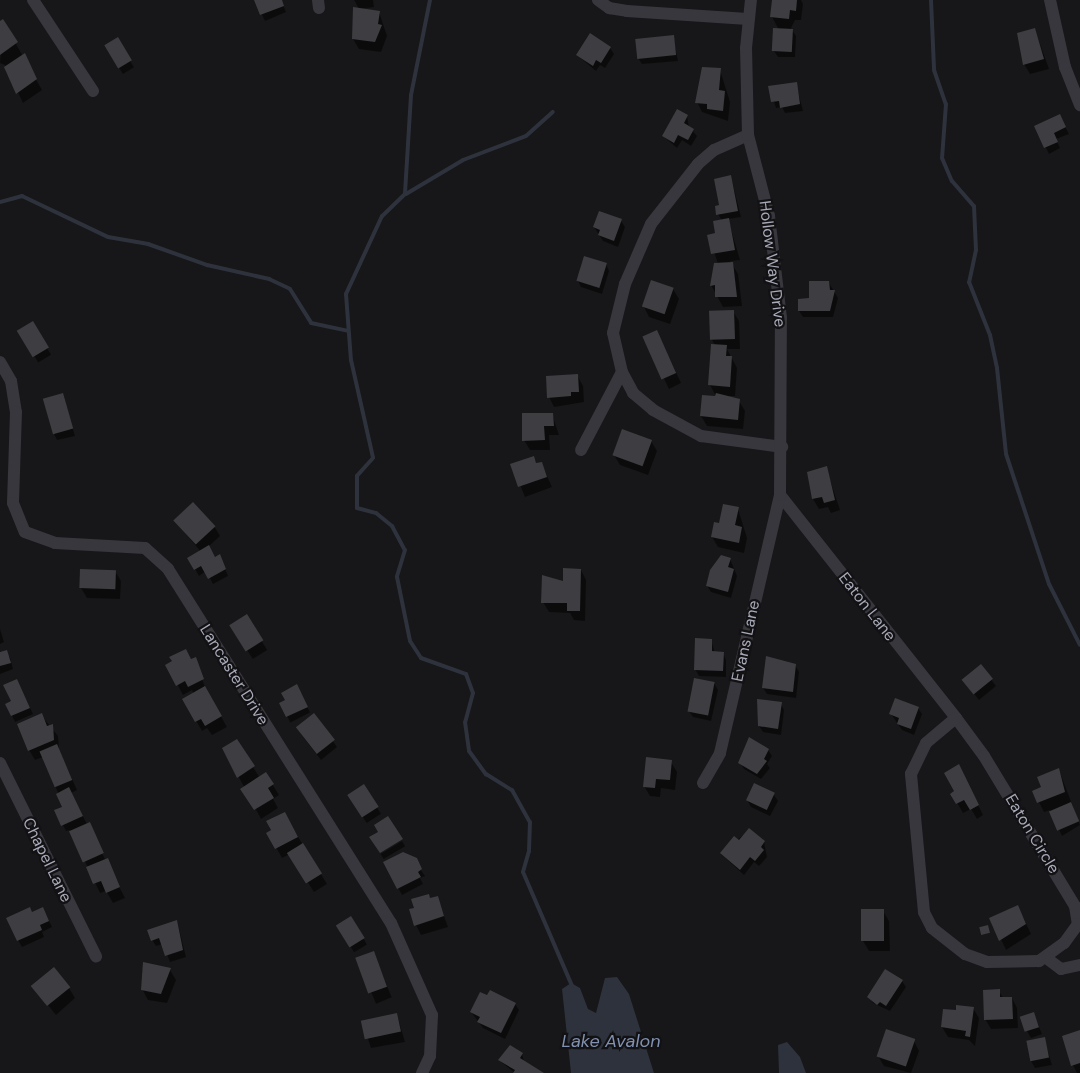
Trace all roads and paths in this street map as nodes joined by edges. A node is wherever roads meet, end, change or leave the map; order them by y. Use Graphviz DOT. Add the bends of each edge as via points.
graph roads {
  1 [pos="33,0"];
  2 [pos="598,0"];
  3 [pos="751,0"];
  4 [pos="1050,0"];
  5 [pos="748,19"];
  6 [pos="93,91"];
  7 [pos="1080,105"];
  8 [pos="748,135"];
  9 [pos="0,362"];
  10 [pos="622,372"];
  11 [pos="782,447"];
  12 [pos="581,450"];
  13 [pos="780,495"];
  14 [pos="956,718"];
  15 [pos="0,763"];
  16 [pos="703,783"];
  17 [pos="1079,920"];
  18 [pos="96,956"];
  19 [pos="1045,957"];
  20 [pos="1080,965"];
  21 [pos="422,1073"];
  1 -- 6 [label="street"];
  2 -- 5 [label="street" via="609,8 646,14"];
  3 -- 5 [label="street, Hollow Way Drive"];
  4 -- 7 [label="street" via="1062,56"];
  5 -- 8 [label="street, Hollow Way Drive"];
  8 -- 10 [label="street" via="714,150 698,164 651,224 618,307 613,333"];
  8 -- 11 [label="street, Hollow Way Drive" via="769,216 780,307"];
  9 -- 21 [label="street, Lancaster Drive" via="10,381 16,412 13,503 25,532 55,543 114,543 145,548 168,569 391,923 432,1016 430,1056"];
  10 -- 11 [label="street" via="633,393 653,410 701,436"];
  10 -- 12 [label="street"];
  11 -- 13 [label="street, Hollow Way Drive"];
  13 -- 14 [label="street, Eaton Lane"];
  13 -- 16 [label="street, Evans Lane" via="720,753"];
  14 -- 17 [label="street, Eaton Circle" via="1051,865"];
  14 -- 19 [label="street, Eaton Circle" via="926,743 911,774 924,912 932,928 965,954 987,962 1020,964"];
  15 -- 18 [label="street, Chapel Lane"];
  17 -- 19 [label="street, Eaton Circle" via="1064,943"];
  19 -- 20 [label="street" via="1061,969"];
}
